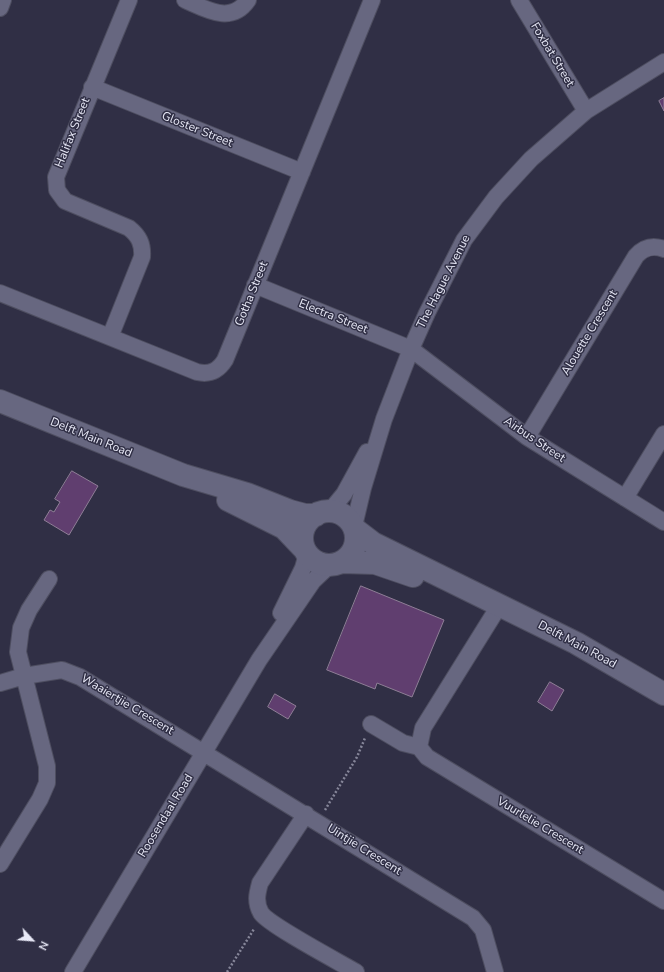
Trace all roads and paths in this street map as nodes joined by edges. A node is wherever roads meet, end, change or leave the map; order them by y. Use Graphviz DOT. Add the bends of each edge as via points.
graph roads {
  1 [pos="3,0"];
  2 [pos="129,0"];
  3 [pos="185,0"];
  4 [pos="248,0"];
  5 [pos="372,0"];
  6 [pos="518,0"];
  7 [pos="0,8"];
  8 [pos="664,62"];
  9 [pos="92,87"];
  10 [pos="586,111"];
  11 [pos="302,172"];
  12 [pos="664,249"];
  13 [pos="255,285"];
  14 [pos="0,293"];
  15 [pos="110,337"];
  16 [pos="411,349"];
  17 [pos="0,402"];
  18 [pos="384,419"];
  19 [pos="664,434"];
  20 [pos="527,437"];
  21 [pos="183,475"];
  22 [pos="625,498"];
  23 [pos="323,513"];
  24 [pos="664,522"];
  25 [pos="355,528"];
  26 [pos="306,551"];
  27 [pos="336,564"];
  28 [pos="49,580"];
  29 [pos="494,603"];
  30 [pos="259,660"];
  31 [pos="24,676"];
  32 [pos="0,683"];
  33 [pos="664,694"];
  34 [pos="371,724"];
  35 [pos="419,747"];
  36 [pos="204,751"];
  37 [pos="312,818"];
  38 [pos="0,864"];
  39 [pos="664,901"];
  40 [pos="262,914"];
  41 [pos="73,972"];
  42 [pos="227,972"];
  43 [pos="356,972"];
  44 [pos="495,972"];
  1 -- 7 [label="street"];
  2 -- 9 [label="street, Halifax Street"];
  3 -- 4 [label="street" via="215,12 228,14 240,9"];
  5 -- 11 [label="street, Gotha Street"];
  6 -- 10 [label="street, Foxbat Street"];
  8 -- 10 [label="street, The Hague Avenue"];
  9 -- 11 [label="street, Gloster Street"];
  9 -- 15 [label="street, Halifax Street" via="58,171 56,184 60,196 65,201 129,228 142,245 142,257"];
  10 -- 16 [label="street, The Hague Avenue" via="531,159 496,197 464,240"];
  11 -- 13 [label="street, Gotha Street"];
  12 -- 20 [label="street, Alouette Crescent" via="645,248 636,256"];
  13 -- 15 [label="street, Gotha Street" via="225,360 221,366 209,373 197,372"];
  13 -- 16 [label="street, Electra Street"];
  14 -- 15 [label="street, Gotha Street"];
  16 -- 18 [label="street, The Hague Avenue"];
  16 -- 20 [label="street, Airbus Street"];
  17 -- 21 [label="street, Delft Main Road"];
  18 -- 23 [label="street, The Hague Avenue" via="350,484"];
  18 -- 25 [label="street, The Hague Avenue" via="361,494"];
  19 -- 22 [label="street"];
  20 -- 22 [label="street, Airbus Street"];
  21 -- 23 [label="street, Delft Main Road" via="247,494 290,512 305,515"];
  21 -- 26 [label="street, Delft Main Road" via="284,528"];
  22 -- 24 [label="street, Airbus Street"];
  23 -- 25 [label="street" via="344,515"];
  23 -- 26 [label="street" via="307,523 303,531 302,540"];
  25 -- 27 [label="street" via="356,543 353,551"];
  25 -- 29 [label="street, Delft Main Road" via="373,543"];
  26 -- 27 [label="street" via="317,562"];
  26 -- 30 [label="street, Roosendaal Road" via="303,568"];
  27 -- 29 [label="street, Delft Main Road" via="379,564 467,596"];
  27 -- 30 [label="street, Roosendaal Road" via="313,581"];
  28 -- 31 [label="street" via="29,610 21,628 18,652"];
  29 -- 33 [label="street, Delft Main Road" via="576,643"];
  29 -- 35 [label="street" via="423,728"];
  30 -- 36 [label="street, Roosendaal Road"];
  31 -- 32 [label="street, Waaiertjie Crescent"];
  31 -- 36 [label="street, Waaiertjie Crescent" via="62,670 80,677"];
  31 -- 38 [label="street" via="47,766 47,783"];
  34 -- 35 [label="street" via="403,744"];
  34 -- 37 [label="path" via="357,758"];
  35 -- 39 [label="street, Vuurlelie Crescent" via="426,758"];
  36 -- 37 [label="street, Uintjie Crescent"];
  36 -- 41 [label="street, Roosendaal Road"];
  37 -- 40 [label="street" via="260,883 257,904"];
  37 -- 44 [label="street, Uintjie Crescent" via="473,918 483,930"];
  40 -- 42 [label="path"];
  40 -- 43 [label="street"];
}
